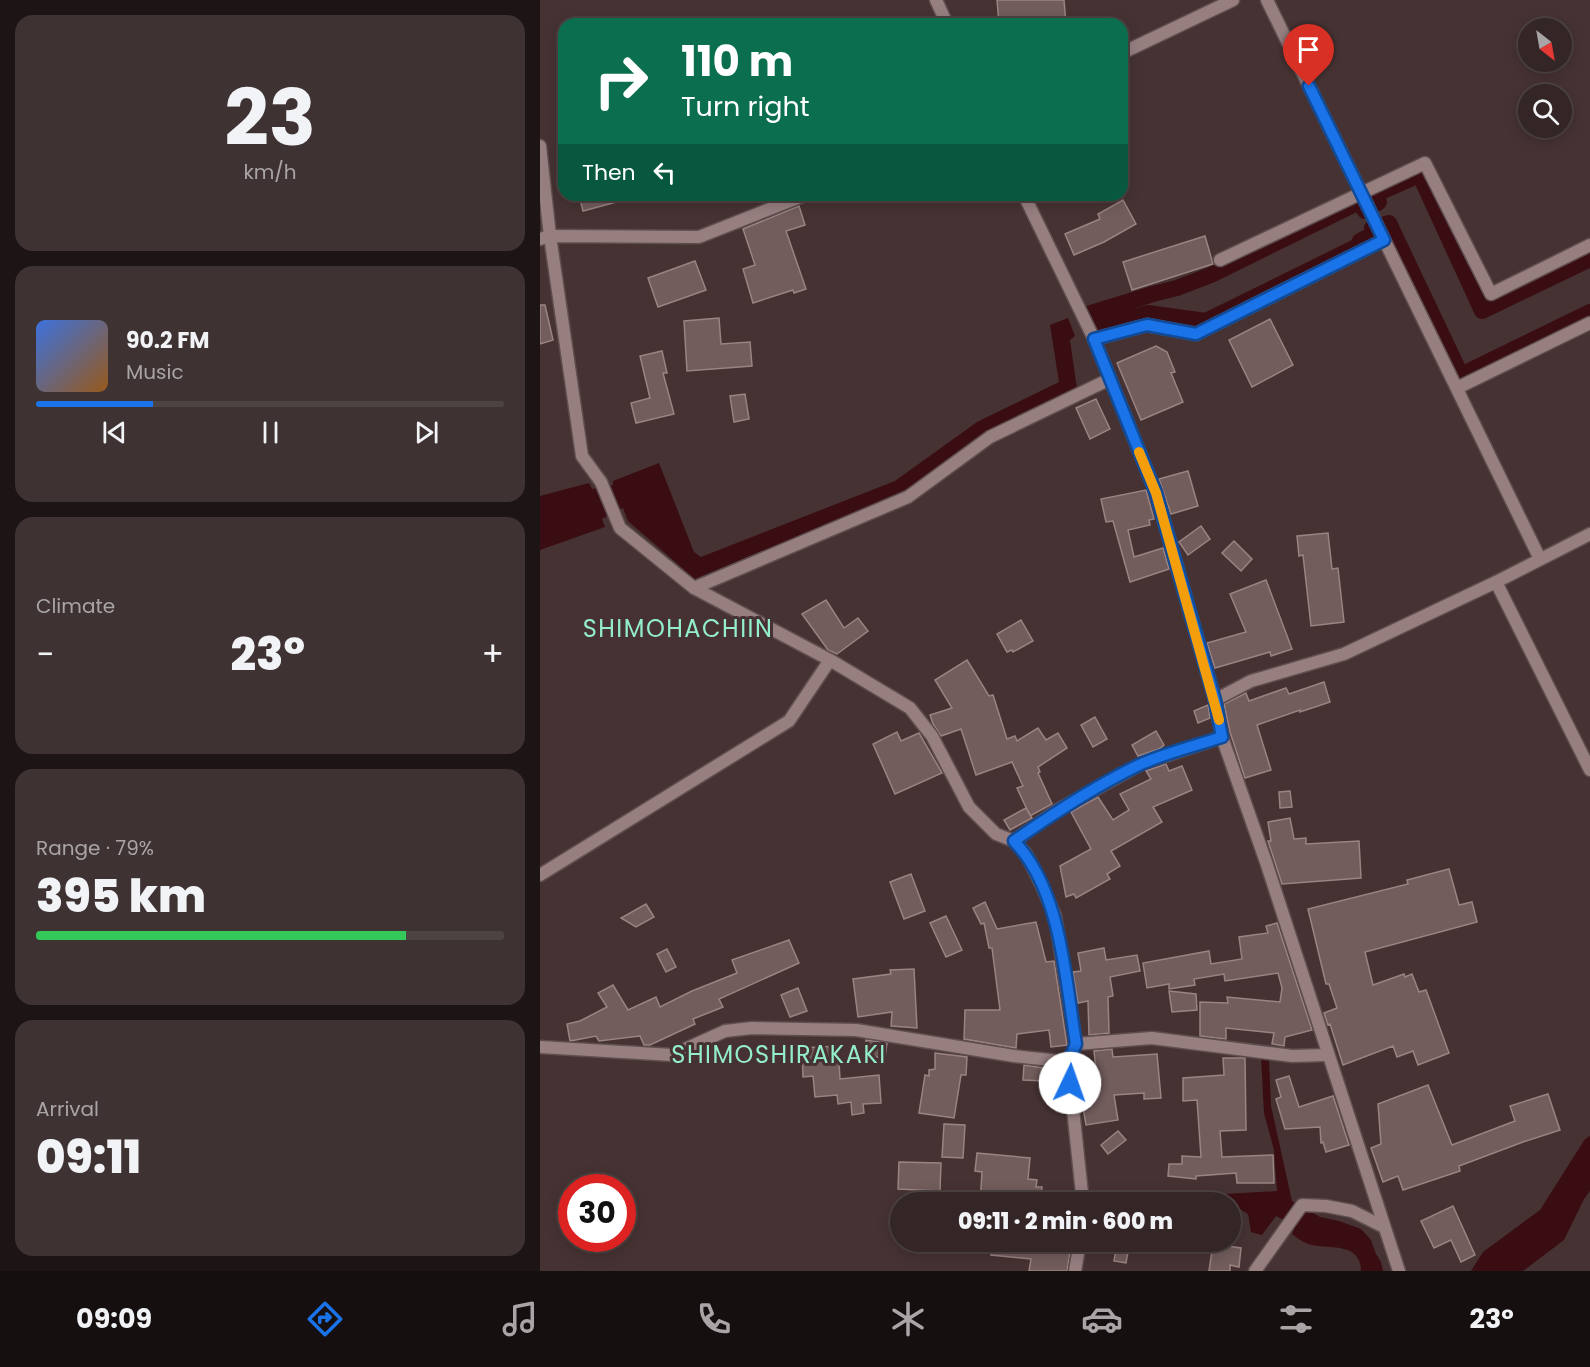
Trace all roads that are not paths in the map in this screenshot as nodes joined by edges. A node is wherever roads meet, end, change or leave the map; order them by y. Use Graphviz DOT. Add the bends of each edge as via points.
graph roads {
  1 [pos="936,0"];
  2 [pos="1233,0"];
  3 [pos="1267,0"];
  4 [pos="944,18"];
  5 [pos="1128,50"];
  6 [pos="540,146"];
  7 [pos="1367,190"];
  8 [pos="790,201"];
  9 [pos="1027,201"];
  10 [pos="1382,235"];
  11 [pos="545,237"];
  12 [pos="1590,245"];
  13 [pos="1220,260"];
  14 [pos="1590,323"];
  15 [pos="1094,339"];
  16 [pos="1110,379"];
  17 [pos="1457,388"];
  18 [pos="1590,534"];
  19 [pos="1540,559"];
  20 [pos="1496,582"];
  21 [pos="694,588"];
  22 [pos="830,660"];
  23 [pos="1215,700"];
  24 [pos="1222,737"];
  25 [pos="1590,770"];
  26 [pos="1014,841"];
  27 [pos="540,875"];
  28 [pos="1076,1044"];
  29 [pos="540,1047"];
  30 [pos="1327,1055"];
  31 [pos="1068,1062"];
  32 [pos="1082,1192"];
  33 [pos="1384,1227"];
  34 [pos="1078,1252"];
  35 [pos="1075,1271"];
  36 [pos="1255,1271"];
  37 [pos="1399,1271"];
  1 -- 4 [label="street"];
  2 -- 5 [label="street"];
  3 -- 7 [label="street"];
  6 -- 11 [label="street"];
  7 -- 10 [label="street" via="1367,205"];
  7 -- 12 [label="street" via="1425,163 1491,294"];
  7 -- 13 [label="street"];
  8 -- 11 [label="street" via="699,237"];
  9 -- 15 [label="street"];
  10 -- 15 [label="street" via="1196,334 1147,325"];
  10 -- 17 [label="street"];
  11 -- 21 [label="street" via="582,456 601,482 620,528"];
  14 -- 17 [label="street"];
  15 -- 16 [label="street"];
  16 -- 21 [label="street" via="990,437 908,497"];
  16 -- 23 [label="street" via="1156,493"];
  17 -- 19 [label="street"];
  18 -- 19 [label="street"];
  19 -- 20 [label="street"];
  20 -- 23 [label="street" via="1344,654 1251,681"];
  20 -- 25 [label="street"];
  21 -- 22 [label="street"];
  22 -- 26 [label="street" via="910,708 932,736 969,807 996,834"];
  22 -- 27 [label="street" via="789,721"];
  23 -- 24 [label="street"];
  24 -- 26 [label="street" via="1141,764 1056,811"];
  24 -- 30 [label="street"];
  26 -- 28 [label="street" via="1026,854 1054,916"];
  28 -- 30 [label="street" via="1152,1038 1292,1056"];
  28 -- 31 [label="street"];
  29 -- 31 [label="street" via="672,1055 724,1031 856,1030"];
  30 -- 33 [label="street"];
  31 -- 32 [label="street"];
  33 -- 36 [label="street" via="1352,1211 1302,1205"];
  33 -- 37 [label="street"];
  34 -- 35 [label="street"];
}
